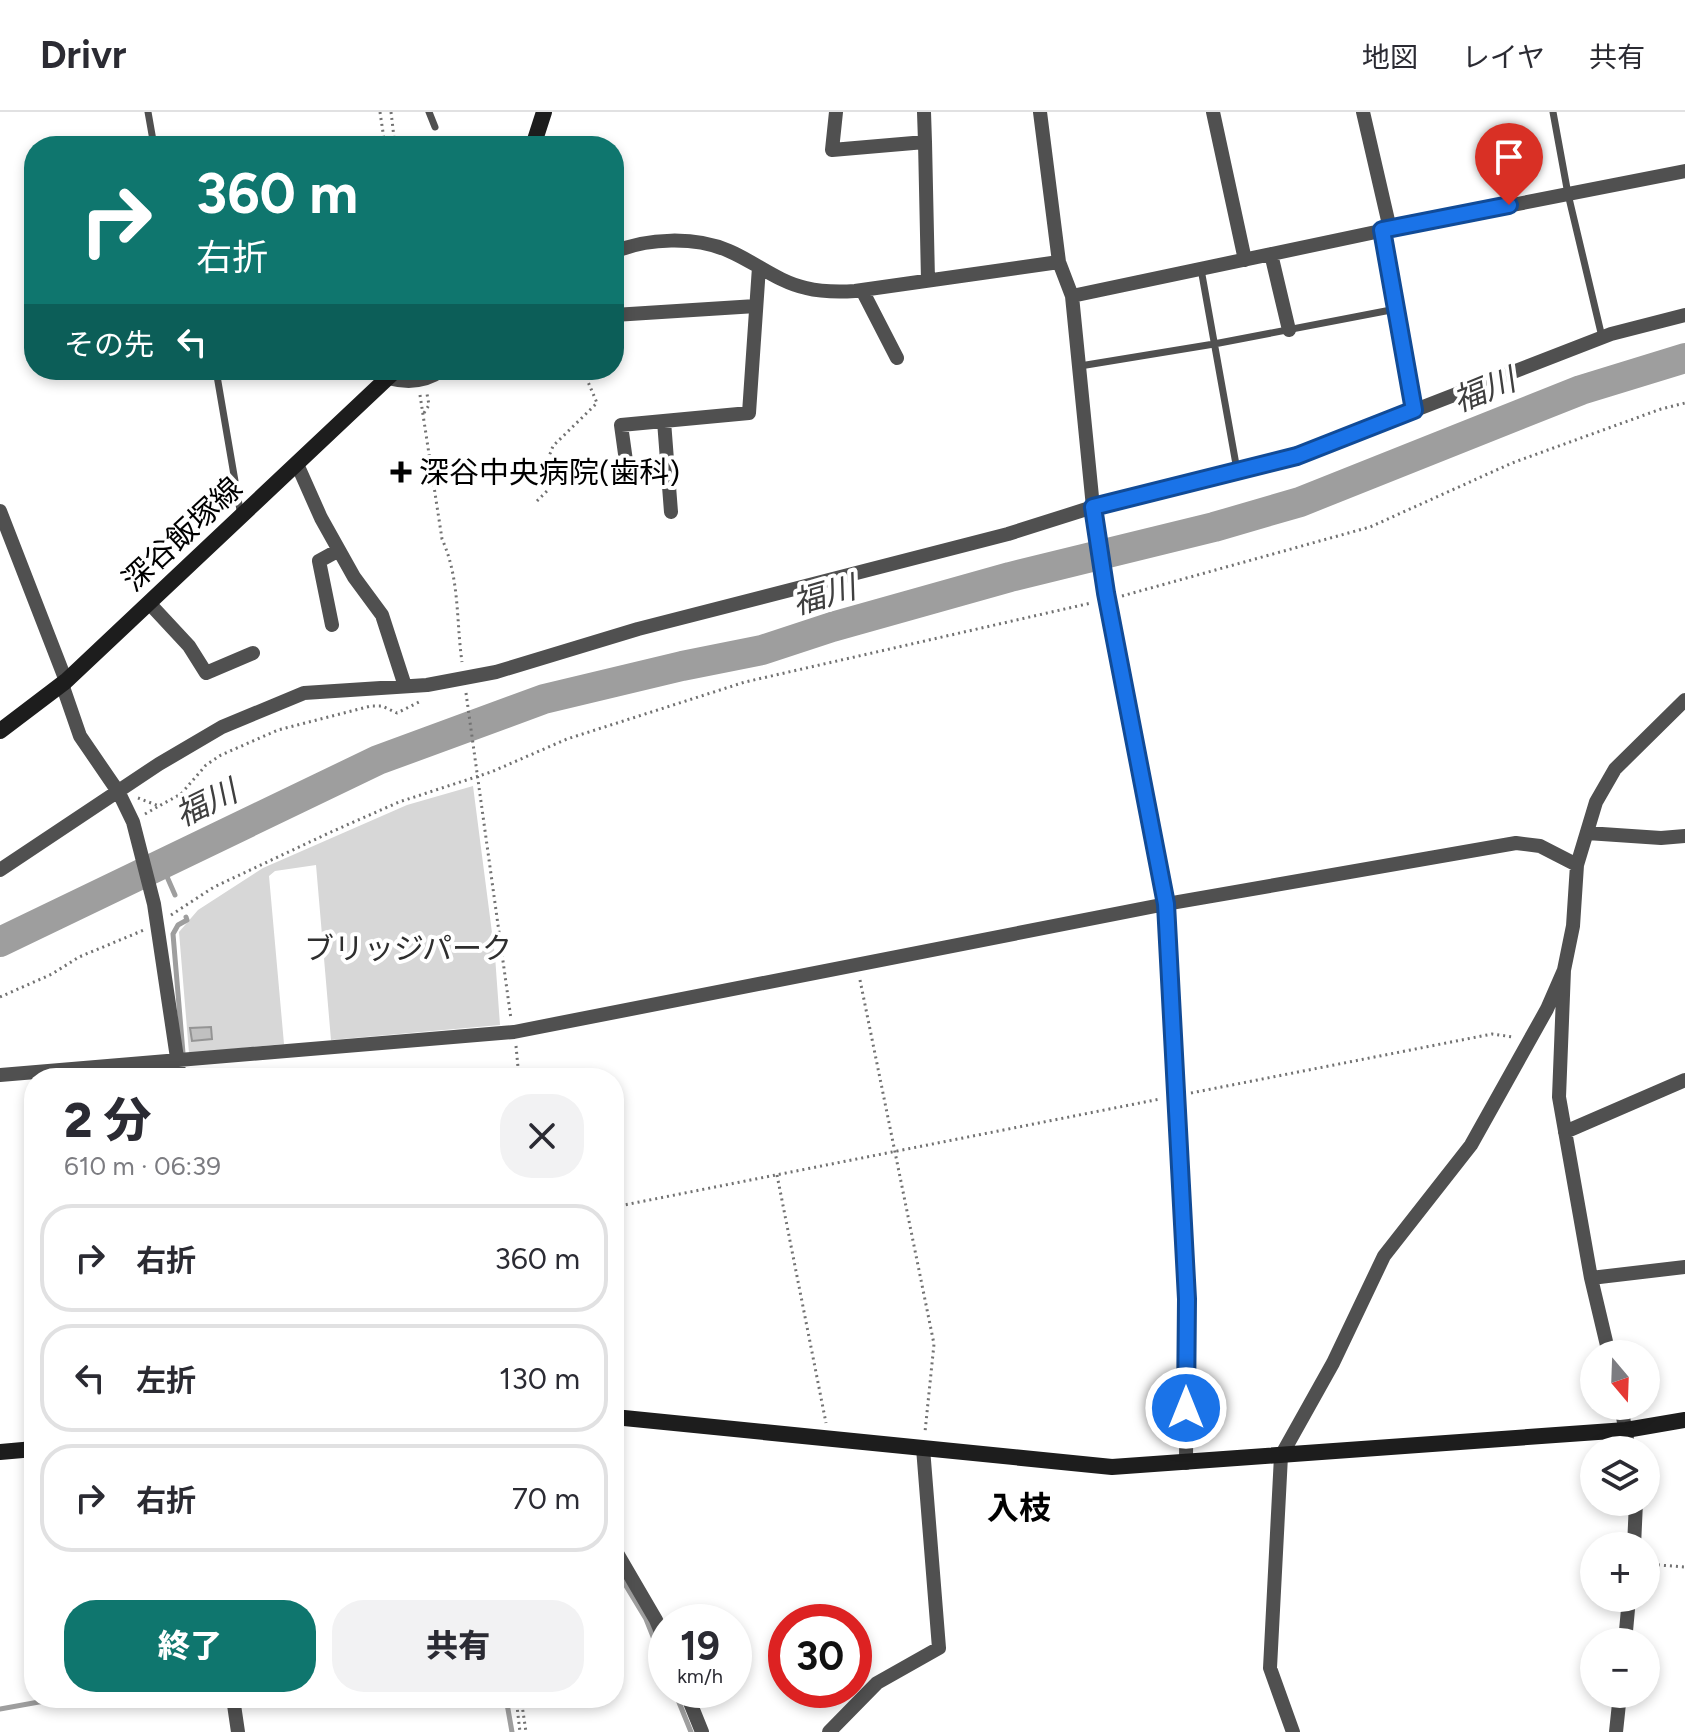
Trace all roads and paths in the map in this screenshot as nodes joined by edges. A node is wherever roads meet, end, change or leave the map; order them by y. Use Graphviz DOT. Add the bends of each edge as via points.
graph roads {
  1 [pos="148,112"];
  2 [pos="380,112"];
  3 [pos="391,112"];
  4 [pos="429,112"];
  5 [pos="836,112"];
  6 [pos="924,112"];
  7 [pos="1040,112"];
  8 [pos="1213,112"];
  9 [pos="1363,112"];
  10 [pos="1553,112"];
  11 [pos="538,113"];
  12 [pos="435,127"];
  13 [pos="152,136"];
  14 [pos="384,136"];
  15 [pos="394,136"];
  16 [pos="535,136"];
  17 [pos="925,142"];
  18 [pos="1685,171"];
  19 [pos="1568,194"];
  20 [pos="1386,229"];
  21 [pos="624,250"];
  22 [pos="1271,254"];
  23 [pos="1245,260"];
  24 [pos="1059,262"];
  25 [pos="759,267"];
  26 [pos="1201,269"];
  27 [pos="928,280"];
  28 [pos="862,290"];
  29 [pos="1072,296"];
  30 [pos="756,306"];
  31 [pos="1396,309"];
  32 [pos="624,314"];
  33 [pos="1685,315"];
  34 [pos="1289,330"];
  35 [pos="1602,337"];
  36 [pos="1214,344"];
  37 [pos="897,358"];
  38 [pos="1080,366"];
  39 [pos="218,380"];
  40 [pos="386,380"];
  41 [pos="400,380"];
  42 [pos="421,380"];
  43 [pos="587,380"];
  44 [pos="1414,410"];
  45 [pos="424,413"];
  46 [pos="664,421"];
  47 [pos="626,461"];
  48 [pos="297,464"];
  49 [pos="1237,470"];
  50 [pos="537,501"];
  51 [pos="0,511"];
  52 [pos="671,512"];
  53 [pos="1094,512"];
  54 [pos="241,518"];
  55 [pos="339,550"];
  56 [pos="149,603"];
  57 [pos="332,625"];
  58 [pos="253,653"];
  59 [pos="463,672"];
  60 [pos="64,682"];
  61 [pos="405,686"];
  62 [pos="465,689"];
  63 [pos="422,700"];
  64 [pos="1685,700"];
  65 [pos="0,731"];
  66 [pos="491,772"];
  67 [pos="479,777"];
  68 [pos="125,793"];
  69 [pos="159,806"];
  70 [pos="138,819"];
  71 [pos="1587,833"];
  72 [pos="1685,836"];
  73 [pos="1577,865"];
  74 [pos="0,870"];
  75 [pos="1166,904"];
  76 [pos="157,924"];
  77 [pos="857,965"];
  78 [pos="1564,970"];
  79 [pos="0,997"];
  80 [pos="512,1024"];
  81 [pos="514,1037"];
  82 [pos="1529,1039"];
  83 [pos="178,1058"];
  84 [pos="73,1068"];
  85 [pos="179,1068"];
  86 [pos="518,1068"];
  87 [pos="24,1073"];
  88 [pos="0,1075"];
  89 [pos="1685,1080"];
  90 [pos="1177,1096"];
  91 [pos="1565,1132"];
  92 [pos="894,1152"];
  93 [pos="777,1175"];
  94 [pos="624,1205"];
  95 [pos="1685,1267"];
  96 [pos="1591,1278"];
  97 [pos="1606,1340"];
  98 [pos="624,1418"];
  99 [pos="1624,1420"];
  100 [pos="1685,1420"];
  101 [pos="1626,1430"];
  102 [pos="1627,1436"];
  103 [pos="830,1438"];
  104 [pos="923,1448"];
  105 [pos="24,1450"];
  106 [pos="0,1452"];
  107 [pos="1281,1456"];
  108 [pos="1186,1463"];
  109 [pos="624,1565"];
  110 [pos="1660,1565"];
  111 [pos="1685,1567"];
  112 [pos="648,1606"];
  113 [pos="234,1708"];
  114 [pos="519,1708"];
  115 [pos="521,1708"];
  116 [pos="692,1708"];
  117 [pos="1619,1708"];
  118 [pos="238,1732"];
  119 [pos="520,1732"];
  120 [pos="526,1732"];
  121 [pos="702,1732"];
  122 [pos="829,1732"];
  123 [pos="1293,1732"];
  124 [pos="1616,1732"];
  1 -- 13 [label="lane"];
  2 -- 14 [label="path"];
  3 -- 15 [label="path"];
  4 -- 12 [label="lane"];
  5 -- 17 [label="street" via="832,150"];
  6 -- 17 [label="street"];
  7 -- 24 [label="street"];
  8 -- 23 [label="street"];
  9 -- 20 [label="street"];
  10 -- 19 [label="lane"];
  11 -- 16 [label="street"];
  17 -- 27 [label="street"];
  18 -- 19 [label="street"];
  19 -- 20 [label="street"];
  19 -- 35 [label="lane"];
  20 -- 22 [label="street"];
  20 -- 31 [label="lane"];
  21 -- 25 [label="street" via="662,241 691,242 729,251"];
  22 -- 23 [label="street"];
  22 -- 34 [label="street"];
  23 -- 26 [label="street"];
  24 -- 27 [label="street"];
  24 -- 29 [label="street"];
  25 -- 28 [label="street" via="804,288"];
  25 -- 30 [label="street"];
  26 -- 29 [label="street"];
  26 -- 36 [label="lane"];
  27 -- 28 [label="street"];
  28 -- 37 [label="street"];
  29 -- 38 [label="street"];
  30 -- 32 [label="street"];
  30 -- 46 [label="street" via="749,413"];
  31 -- 34 [label="lane"];
  31 -- 44 [label="lane"];
  33 -- 35 [label="street"];
  34 -- 36 [label="lane"];
  35 -- 44 [label="street"];
  36 -- 38 [label="lane"];
  36 -- 49 [label="lane"];
  38 -- 53 [label="street"];
  39 -- 54 [label="lane"];
  40 -- 48 [label="street, 深谷飯塚線"];
  41 -- 42 [label="street"];
  43 -- 50 [label="path" via="597,403 553,446 547,462 552,486"];
  44 -- 49 [label="street" via="1297,456"];
  45 -- 59 [label="path" via="442,539 460,611 456,620"];
  46 -- 47 [label="street" via="621,425"];
  46 -- 52 [label="street"];
  48 -- 54 [label="street, 深谷飯塚線"];
  48 -- 55 [label="street"];
  49 -- 53 [label="street"];
  51 -- 60 [label="street"];
  53 -- 61 [label="street" via="638,629 496,672"];
  53 -- 75 [label="street"];
  54 -- 56 [label="street, 深谷飯塚線"];
  55 -- 57 [label="street" via="319,561"];
  55 -- 61 [label="street" via="382,615"];
  56 -- 58 [label="street" via="206,673"];
  56 -- 60 [label="street, 深谷飯塚線"];
  60 -- 65 [label="street, 深谷飯塚線"];
  60 -- 68 [label="street" via="80,736"];
  61 -- 68 [label="street" via="304,693 276,703 159,764"];
  62 -- 67 [label="path"];
  63 -- 69 [label="path" via="397,713 371,706 278,730 221,755 181,794"];
  64 -- 71 [label="street" via="1615,769 1596,802"];
  66 -- 67 [label="path"];
  67 -- 76 [label="path" via="399,802 251,869"];
  67 -- 80 [label="path"];
  68 -- 69 [label="path"];
  68 -- 70 [label="street"];
  68 -- 74 [label="street"];
  69 -- 70 [label="path"];
  70 -- 76 [label="street"];
  71 -- 72 [label="street"];
  71 -- 73 [label="street"];
  73 -- 75 [label="street" via="1540,846 1516,843"];
  73 -- 78 [label="street"];
  75 -- 77 [label="street"];
  75 -- 90 [label="street"];
  76 -- 79 [label="path"];
  76 -- 83 [label="street"];
  77 -- 83 [label="street" via="514,1032"];
  77 -- 92 [label="path"];
  78 -- 82 [label="street"];
  78 -- 91 [label="street" via="1559,1097"];
  81 -- 86 [label="path"];
  82 -- 90 [label="path" via="1492,1034"];
  82 -- 107 [label="street" via="1471,1145 1384,1256"];
  83 -- 84 [label="street"];
  83 -- 85 [label="street"];
  87 -- 88 [label="street"];
  89 -- 91 [label="street"];
  90 -- 92 [label="path"];
  90 -- 108 [label="street" via="1187,1299"];
  91 -- 96 [label="street"];
  92 -- 93 [label="path"];
  92 -- 104 [label="path" via="934,1344"];
  93 -- 94 [label="path"];
  93 -- 103 [label="path"];
  95 -- 96 [label="street"];
  96 -- 97 [label="street"];
  98 -- 103 [label="street"];
  99 -- 101 [label="street"];
  100 -- 101 [label="street"];
  101 -- 102 [label="street"];
  101 -- 107 [label="street"];
  103 -- 104 [label="street"];
  104 -- 108 [label="street" via="1112,1467"];
  104 -- 122 [label="street" via="939,1648 877,1683"];
  105 -- 106 [label="street"];
  107 -- 108 [label="street"];
  107 -- 123 [label="street" via="1270,1668"];
  109 -- 112 [label="street"];
  110 -- 111 [label="path"];
  113 -- 118 [label="street"];
  114 -- 119 [label="path"];
  115 -- 120 [label="path"];
  116 -- 121 [label="street"];
  117 -- 124 [label="street"];
}
